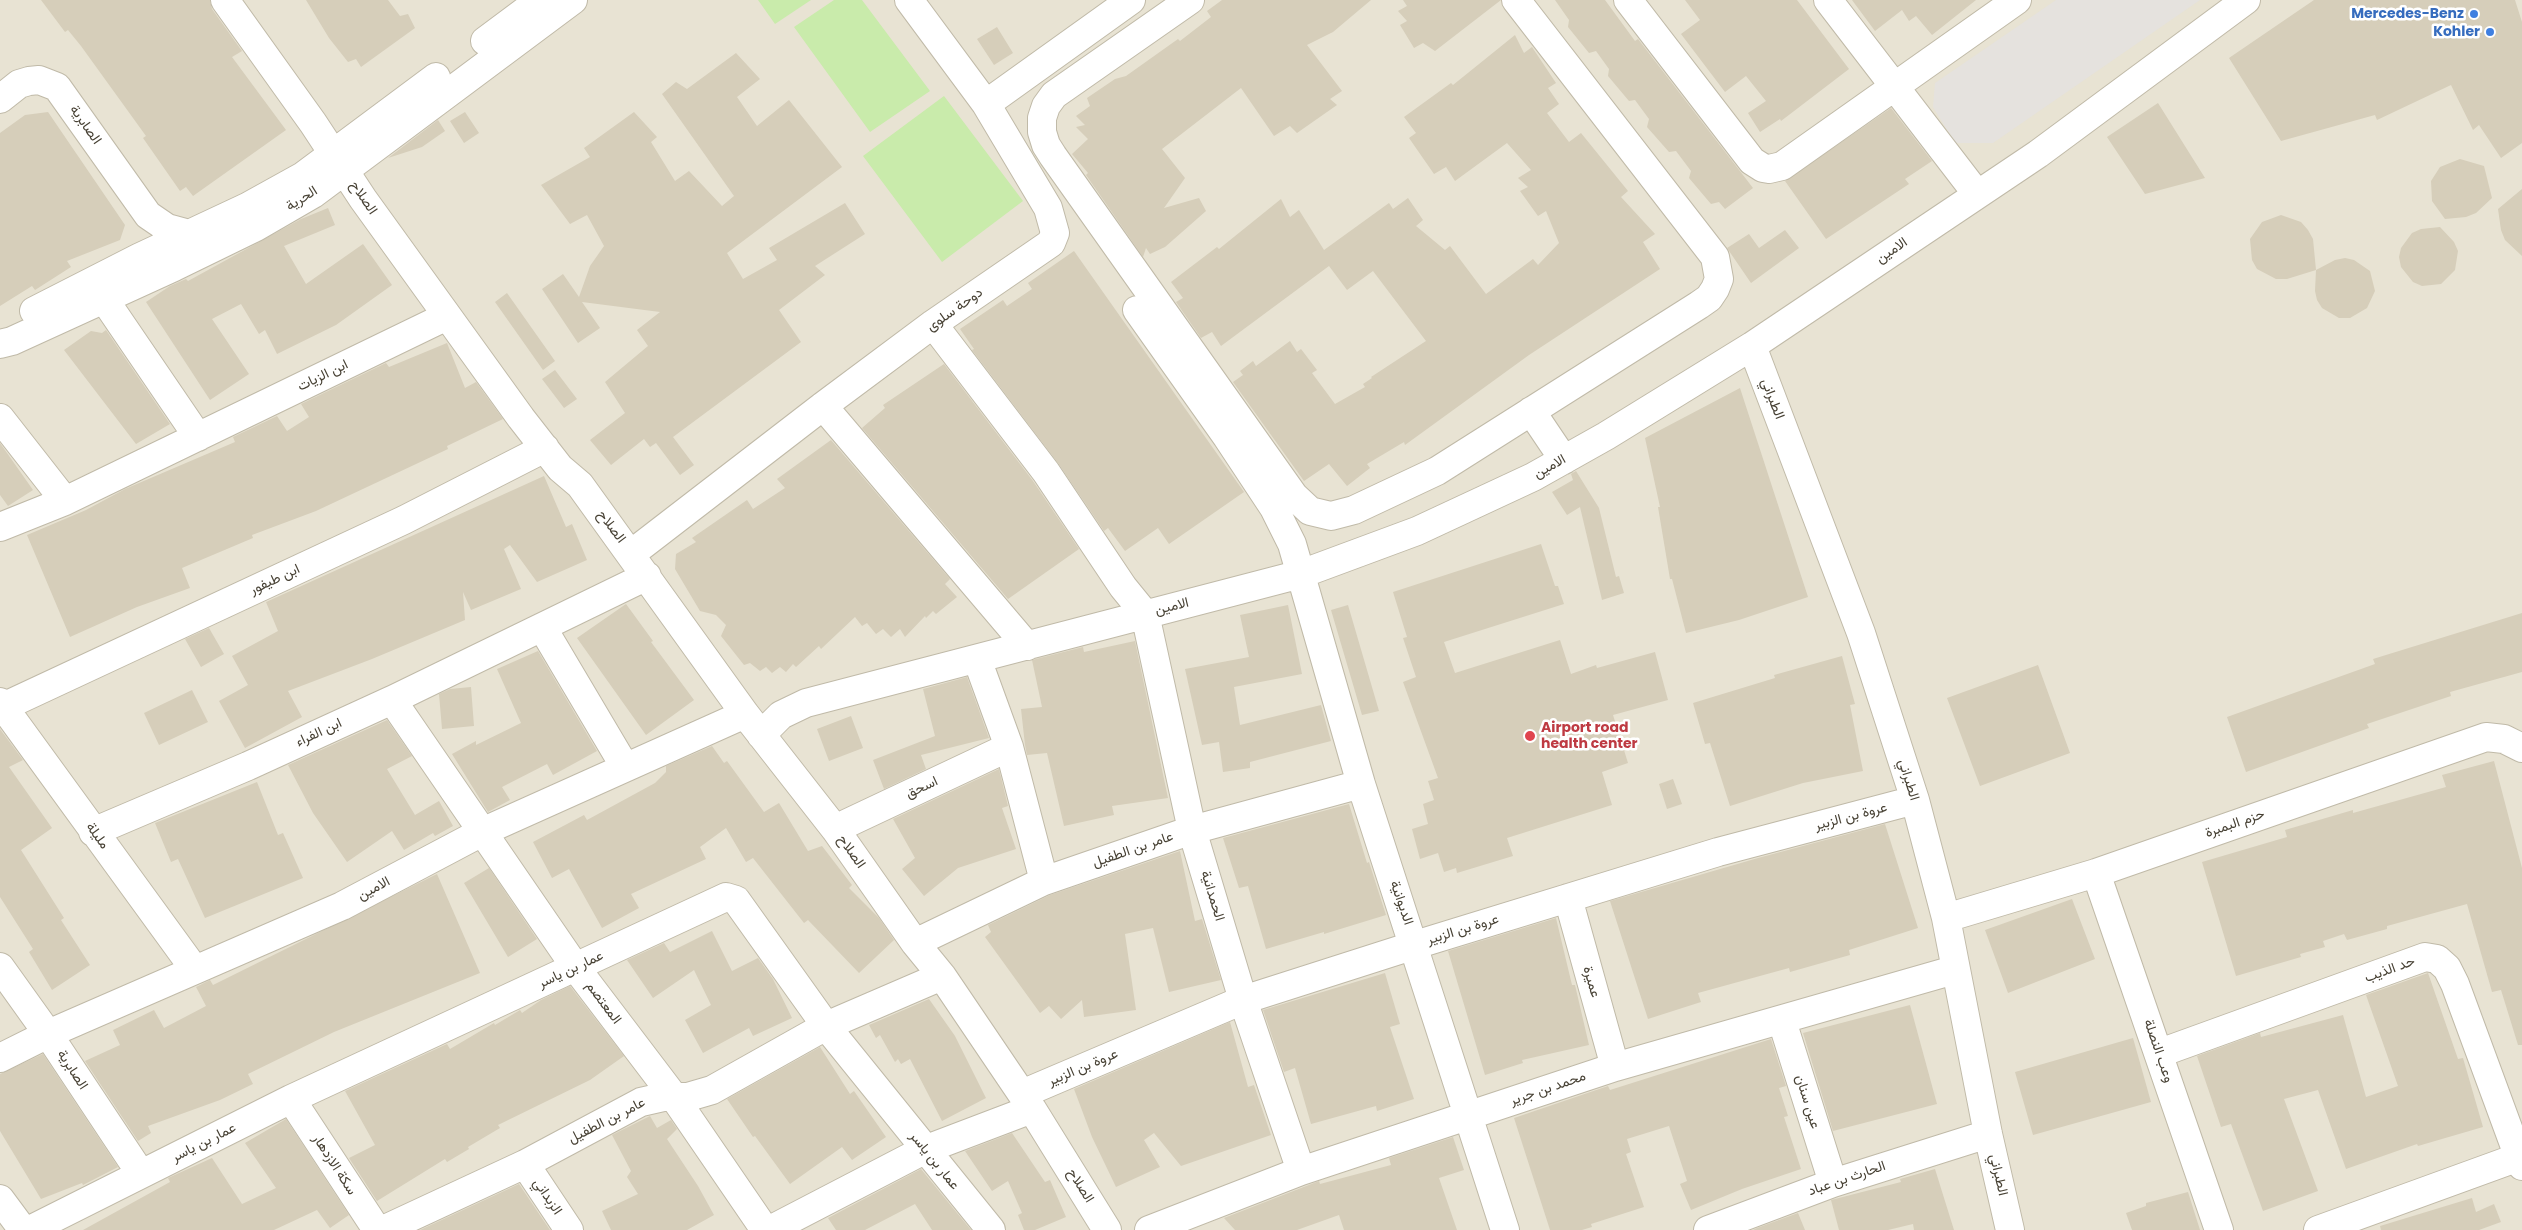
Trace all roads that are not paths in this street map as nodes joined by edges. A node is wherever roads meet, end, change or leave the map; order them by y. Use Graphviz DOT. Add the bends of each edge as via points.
graph roads {
  1 [pos="225,0"];
  2 [pos="246,0"];
  3 [pos="540,0"];
  4 [pos="572,0"];
  5 [pos="909,0"];
  6 [pos="1131,0"];
  7 [pos="1190,0"];
  8 [pos="1516,0"];
  9 [pos="1628,0"];
  10 [pos="1828,0"];
  11 [pos="2017,0"];
  12 [pos="2246,0"];
  13 [pos="1059,52"];
  14 [pos="1078,78"];
  15 [pos="1896,87"];
  16 [pos="0,99"];
  17 [pos="986,104"];
  18 [pos="345,156"];
  19 [pos="1977,194"];
  20 [pos="148,215"];
  21 [pos="189,234"];
  22 [pos="138,258"];
  23 [pos="104,299"];
  24 [pos="1137,310"];
  25 [pos="447,316"];
  26 [pos="933,324"];
  27 [pos="0,330"];
  28 [pos="0,344"];
  29 [pos="1752,346"];
  30 [pos="823,406"];
  31 [pos="1525,415"];
  32 [pos="0,418"];
  33 [pos="198,437"];
  34 [pos="545,448"];
  35 [pos="1558,463"];
  36 [pos="580,485"];
  37 [pos="65,501"];
  38 [pos="0,527"];
  39 [pos="632,554"];
  40 [pos="1300,574"];
  41 [pos="647,576"];
  42 [pos="1146,614"];
  43 [pos="542,627"];
  44 [pos="1027,646"];
  45 [pos="977,659"];
  46 [pos="392,700"];
  47 [pos="2,704"];
  48 [pos="753,724"];
  49 [pos="1009,747"];
  50 [pos="2522,748"];
  51 [pos="625,767"];
  52 [pos="1361,784"];
  53 [pos="1915,800"];
  54 [pos="835,829"];
  55 [pos="1192,830"];
  56 [pos="94,832"];
  57 [pos="482,832"];
  58 [pos="2096,873"];
  59 [pos="1044,881"];
  60 [pos="1568,898"];
  61 [pos="1946,918"];
  62 [pos="914,942"];
  63 [pos="1415,944"];
  64 [pos="0,967"];
  65 [pos="576,968"];
  66 [pos="194,970"];
  67 [pos="1954,970"];
  68 [pos="942,976"];
  69 [pos="1243,1000"];
  70 [pos="1782,1021"];
  71 [pos="826,1026"];
  72 [pos="48,1034"];
  73 [pos="2160,1053"];
  74 [pos="0,1058"];
  75 [pos="1615,1067"];
  76 [pos="674,1097"];
  77 [pos="291,1099"];
  78 [pos="1027,1101"];
  79 [pos="1470,1116"];
  80 [pos="1988,1134"];
  81 [pos="924,1150"];
  82 [pos="2520,1161"];
  83 [pos="525,1164"];
  84 [pos="1302,1171"];
  85 [pos="141,1174"];
  86 [pos="1833,1183"];
  87 [pos="0,1199"];
  88 [pos="22,1230"];
  89 [pos="30,1230"];
  90 [pos="377,1230"];
  91 [pos="383,1230"];
  92 [pos="569,1230"];
  93 [pos="765,1230"];
  94 [pos="770,1230"];
  95 [pos="991,1230"];
  96 [pos="1108,1230"];
  97 [pos="1149,1230"];
  98 [pos="1505,1230"];
  99 [pos="1708,1230"];
  100 [pos="2010,1230"];
  101 [pos="2219,1230"];
  102 [pos="2318,1230"];
  1 -- 18 [label="street, الصلاح"];
  2 -- 18 [label="street, الصلاح"];
  3 -- 18 [label="street, الحرية"];
  4 -- 18 [label="street, الحرية"];
  5 -- 17 [label="street, دوحة سلوى"];
  6 -- 13 [label="street"];
  7 -- 14 [label="street"];
  8 -- 31 [label="street" via="1715,256 1719,273 1709,298"];
  9 -- 15 [label="street" via="1752,161 1763,168 1782,166"];
  10 -- 15 [label="street"];
  11 -- 15 [label="street"];
  12 -- 19 [label="street, الامين" via="2038,154"];
  13 -- 14 [label="street"];
  13 -- 17 [label="street"];
  14 -- 31 [label="street" via="1054,95 1046,106 1042,118 1046,145 1301,504 1310,511 1331,516 1354,510 1437,471"];
  15 -- 19 [label="street"];
  16 -- 20 [label="street, الصابرية" via="19,84 29,81 57,87"];
  17 -- 26 [label="street, دوحة سلوى" via="1048,208 1055,233 1051,243"];
  18 -- 21 [label="street, الحرية"];
  18 -- 23 [label="street, الحرية" via="312,194 256,226"];
  18 -- 25 [label="street, الصلاح"];
  18 -- 36 [label="street, الصلاح" via="377,189 536,408 572,460"];
  19 -- 29 [label="street, الامين"];
  20 -- 21 [label="street, الصابرية" via="167,228"];
  20 -- 22 [label="street" via="147,238"];
  21 -- 22 [label="street, الحرية"];
  22 -- 27 [label="street, الحرية"];
  23 -- 28 [label="street, الحرية"];
  23 -- 33 [label="street"];
  24 -- 40 [label="street, الديوانية" via="1274,508 1292,544"];
  25 -- 33 [label="street, ابن الزيات"];
  25 -- 34 [label="street, الصلاح"];
  26 -- 30 [label="street, دوحة سلوى"];
  26 -- 42 [label="street" via="1046,472 1123,586"];
  29 -- 35 [label="street, الامين"];
  29 -- 53 [label="street, الطبراني" via="1861,633"];
  30 -- 39 [label="street, دوحة سلوى"];
  30 -- 44 [label="street"];
  31 -- 35 [label="street"];
  32 -- 37 [label="street"];
  33 -- 37 [label="street, ابن الزيات"];
  34 -- 36 [label="street, الصلاح" via="560,468"];
  34 -- 47 [label="street, ابن طيفور" via="404,520"];
  35 -- 40 [label="street, الامين" via="1447,518"];
  36 -- 39 [label="street, الصلاح"];
  37 -- 38 [label="street, ابن الزيات"];
  39 -- 41 [label="street, الصلاح"];
  40 -- 42 [label="street, الامين"];
  40 -- 52 [label="street, الديوانية"];
  41 -- 43 [label="street, ابن الفراء"];
  41 -- 48 [label="street, الصلاح"];
  42 -- 44 [label="street, الامين"];
  42 -- 55 [label="street, الحمدانية"];
  43 -- 46 [label="street, ابن الفراء"];
  43 -- 51 [label="street"];
  44 -- 45 [label="street, الامين"];
  45 -- 48 [label="street, الامين" via="806,703"];
  45 -- 49 [label="street"];
  46 -- 56 [label="street, ابن الفراء"];
  46 -- 57 [label="street, المعتصم"];
  47 -- 56 [label="street, مليلة"];
  48 -- 51 [label="street, الامين"];
  48 -- 54 [label="street, الصلاح"];
  49 -- 54 [label="street, اسحق"];
  49 -- 59 [label="street"];
  50 -- 58 [label="street, حزم البمبرة" via="2504,739 2486,737"];
  51 -- 57 [label="street, الامين"];
  52 -- 55 [label="street, عامر بن الطفيل"];
  52 -- 63 [label="street, الديوانية"];
  53 -- 60 [label="street, عروة بن الزبير" via="1718,852"];
  53 -- 61 [label="street, الطبراني"];
  54 -- 62 [label="street, الصلاح"];
  55 -- 59 [label="street, عامر بن الطفيل"];
  55 -- 69 [label="street, الحمدانية"];
  56 -- 66 [label="street, مليلة"];
  57 -- 65 [label="street, المعتصم"];
  57 -- 66 [label="street, الامين" via="342,906"];
  58 -- 61 [label="street, حزم البمبرة"];
  58 -- 73 [label="street, وعب النصلة"];
  59 -- 62 [label="street, عامر بن الطفيل"];
  60 -- 63 [label="street, عروة بن الزبير"];
  60 -- 75 [label="street, عميرة"];
  61 -- 67 [label="street, الطبراني"];
  62 -- 68 [label="street, الصلاح"];
  63 -- 69 [label="street, عروة بن الزبير"];
  63 -- 79 [label="street, الديوانية"];
  64 -- 72 [label="street, الصابرية"];
  65 -- 71 [label="street, عمار بن ياسر" via="726,896 736,900"];
  65 -- 76 [label="street, المعتصم"];
  65 -- 77 [label="street, عمار بن ياسر"];
  66 -- 72 [label="street, الامين"];
  67 -- 70 [label="street, محمد بن جرير"];
  67 -- 80 [label="street, الطبراني"];
  68 -- 71 [label="street, عامر بن الطفيل"];
  68 -- 78 [label="street, الصلاح"];
  69 -- 78 [label="street, عروة بن الزبير"];
  69 -- 84 [label="street, الحمدانية"];
  70 -- 75 [label="street, محمد بن جرير"];
  70 -- 86 [label="street, عين سنان"];
  71 -- 76 [label="street, عامر بن الطفيل" via="712,1090 694,1096"];
  71 -- 81 [label="street, عمار بن ياسر"];
  72 -- 74 [label="street, الامين"];
  72 -- 85 [label="street, الصابرية"];
  73 -- 82 [label="street, حد الذيب" via="2425,957 2438,959 2455,984"];
  73 -- 101 [label="street, وعب النصلة"];
  75 -- 79 [label="street, محمد بن جرير"];
  76 -- 83 [label="street, عامر بن الطفيل" via="641,1102"];
  76 -- 93 [label="street, المعتصم"];
  77 -- 85 [label="street, عمار بن ياسر"];
  77 -- 90 [label="street, سكة الازدهار"];
  78 -- 81 [label="street, عروة بن الزبير"];
  78 -- 96 [label="street, الصلاح"];
  79 -- 84 [label="street, محمد بن جرير"];
  79 -- 98 [label="street, الديوانية"];
  80 -- 86 [label="street, الحارث بن عباد"];
  80 -- 100 [label="street, الطبراني"];
  81 -- 94 [label="street, عروة بن الزبير"];
  81 -- 95 [label="street, عمار بن ياسر"];
  82 -- 102 [label="street"];
  83 -- 91 [label="street, عامر بن الطفيل"];
  83 -- 92 [label="street, الزبداني"];
  84 -- 97 [label="street, محمد بن جرير"];
  85 -- 89 [label="street, عمار بن ياسر"];
  86 -- 99 [label="street, الحارث بن عباد"];
  87 -- 88 [label="street"];
}
